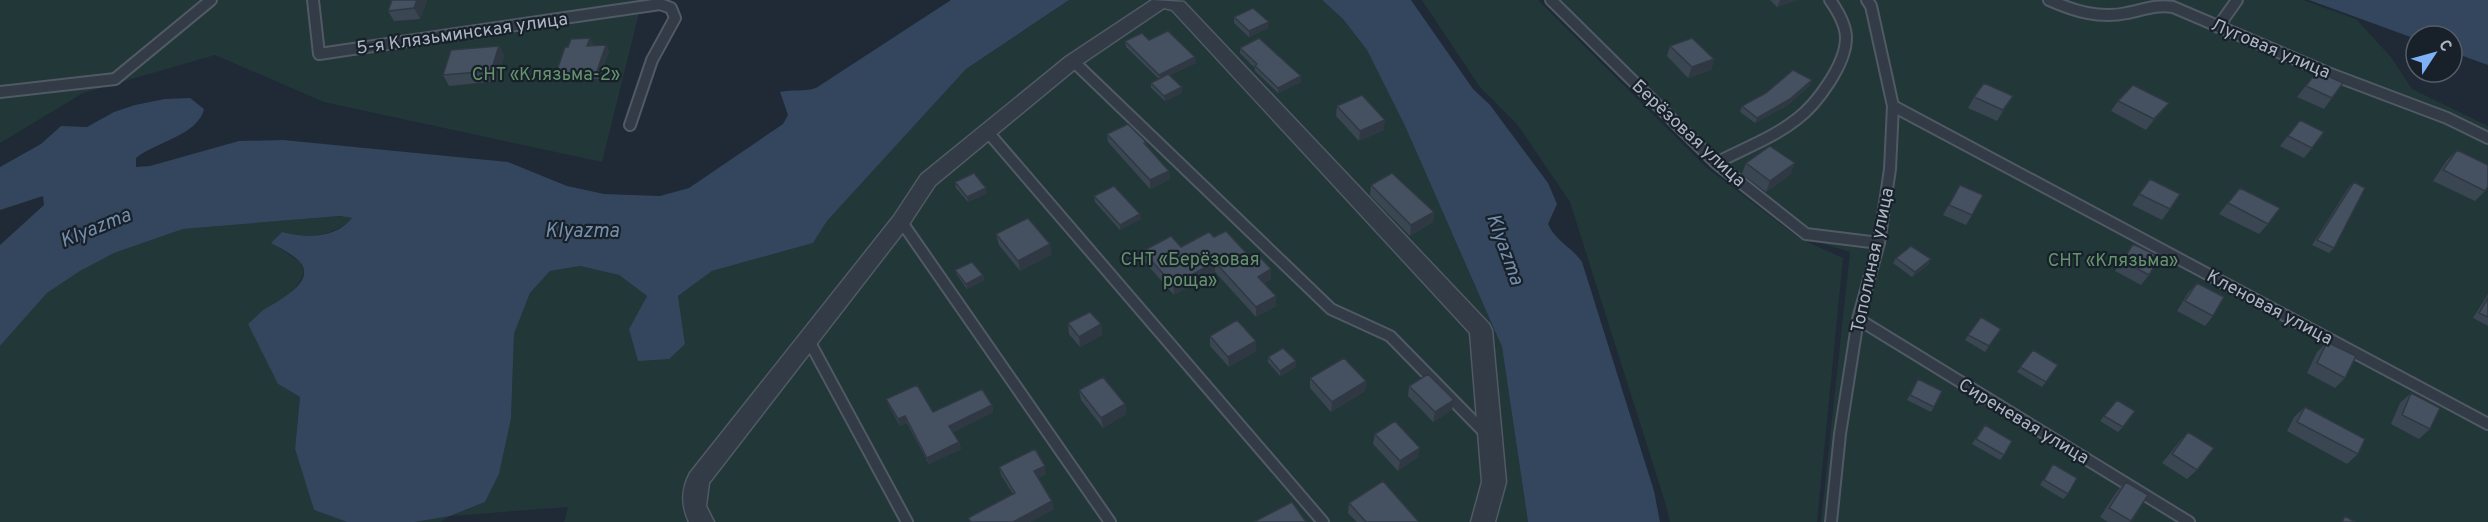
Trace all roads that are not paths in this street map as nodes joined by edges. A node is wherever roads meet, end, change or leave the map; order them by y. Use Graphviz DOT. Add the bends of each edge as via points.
graph roads {
  1 [pos="211,0"];
  2 [pos="313,0"];
  3 [pos="1551,0"];
  4 [pos="1830,0"];
  5 [pos="2049,0"];
  6 [pos="2237,0"];
  7 [pos="661,2"];
  8 [pos="1871,2"];
  9 [pos="2218,27"];
  10 [pos="1073,62"];
  11 [pos="0,92"];
  12 [pos="1893,106"];
  13 [pos="630,125"];
  14 [pos="987,131"];
  15 [pos="2488,138"];
  16 [pos="1716,163"];
  17 [pos="901,220"];
  18 [pos="1879,243"];
  19 [pos="1858,320"];
  20 [pos="808,339"];
  21 [pos="2488,423"];
  22 [pos="1491,439"];
  23 [pos="702,522"];
  24 [pos="907,522"];
  25 [pos="1110,522"];
  26 [pos="1323,522"];
  27 [pos="1483,522"];
  28 [pos="1831,522"];
  29 [pos="2189,522"];
  1 -- 11 [label="lane" via="115,80"];
  2 -- 7 [label="lane, 5-я Клязьминская улица" via="319,54"];
  3 -- 16 [label="lane, Берёзовая улица"];
  4 -- 16 [label="lane" via="1846,39 1822,94 1797,119"];
  5 -- 9 [label="lane, Луговая улица" via="2096,17 2161,4"];
  6 -- 9 [label="lane"];
  7 -- 13 [label="lane" via="671,8 675,18 652,60"];
  8 -- 12 [label="lane, Тополиная улица"];
  9 -- 15 [label="lane, Луговая улица"];
  10 -- 14 [label="street"];
  10 -- 22 [label="lane" via="1331,309 1390,336"];
  10 -- 22 [label="street" via="1161,2 1178,6 1481,330"];
  12 -- 18 [label="lane, Тополиная улица" via="1890,168"];
  12 -- 21 [label="lane, Кленовая улица"];
  14 -- 17 [label="street" via="928,180"];
  14 -- 26 [label="lane"];
  16 -- 18 [label="lane, Берёзовая улица" via="1806,234"];
  17 -- 20 [label="street"];
  17 -- 25 [label="lane"];
  18 -- 19 [label="lane, Тополиная улица"];
  19 -- 28 [label="lane, Тополиная улица"];
  19 -- 29 [label="lane, Сиреневая улица"];
  20 -- 23 [label="street" via="698,480 694,507"];
  20 -- 24 [label="lane"];
  22 -- 27 [label="street" via="1494,482"];
}
